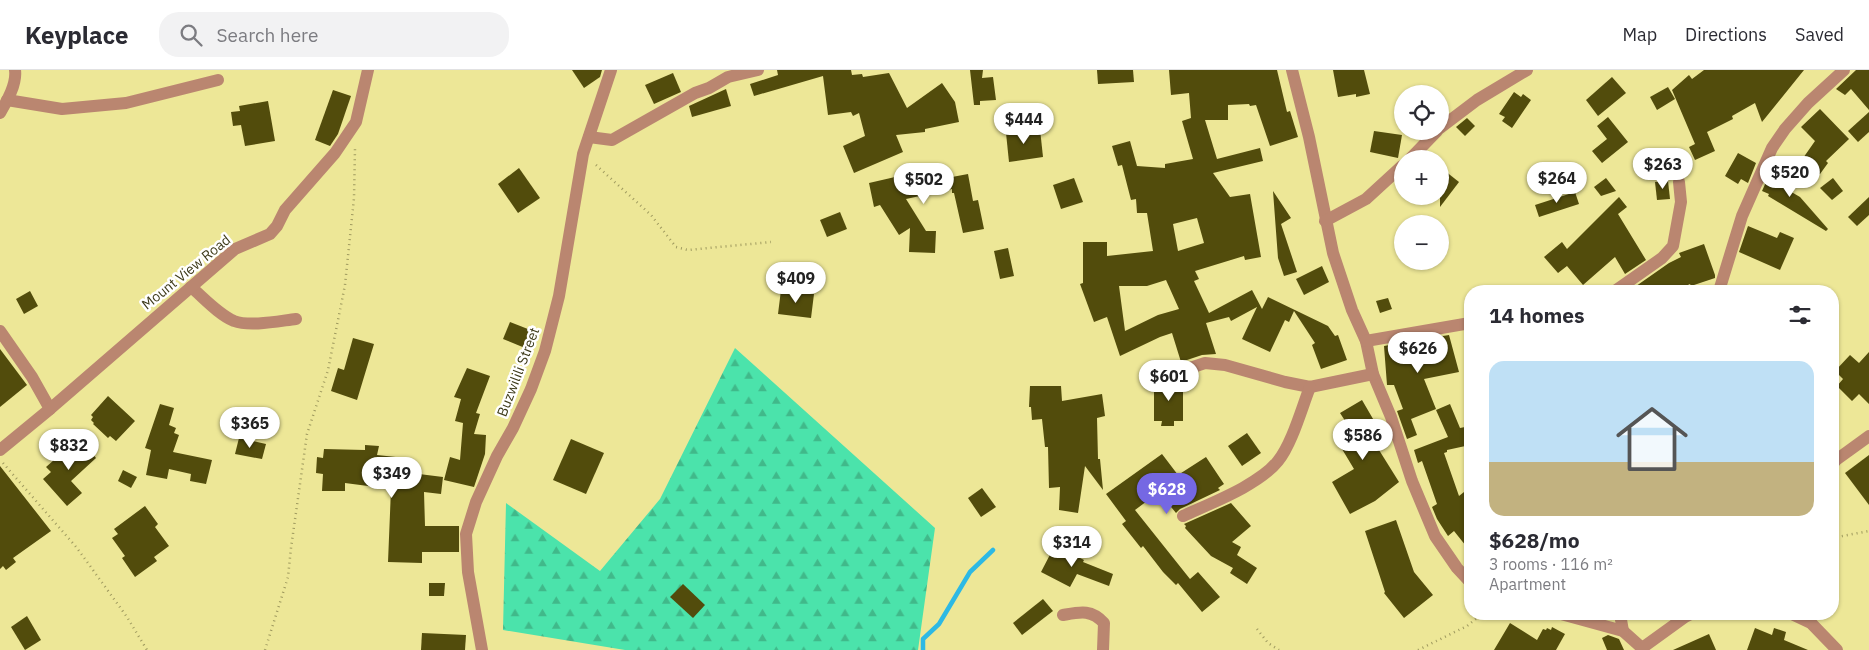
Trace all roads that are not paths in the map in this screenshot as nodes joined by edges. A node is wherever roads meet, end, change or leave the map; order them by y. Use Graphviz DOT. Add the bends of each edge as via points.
graph roads {
  1 [pos="15,70"];
  2 [pos="368,70"];
  3 [pos="611,70"];
  4 [pos="758,70"];
  5 [pos="1292,70"];
  6 [pos="1527,70"];
  7 [pos="1844,70"];
  8 [pos="218,80"];
  9 [pos="7,100"];
  10 [pos="0,113"];
  11 [pos="1449,121"];
  12 [pos="589,137"];
  13 [pos="1428,140"];
  14 [pos="1419,150"];
  15 [pos="1394,173"];
  16 [pos="1679,182"];
  17 [pos="1325,221"];
  18 [pos="1624,285"];
  19 [pos="1721,285"];
  20 [pos="191,287"];
  21 [pos="296,319"];
  22 [pos="1464,324"];
  23 [pos="0,331"];
  24 [pos="1366,340"];
  25 [pos="1373,374"];
  26 [pos="1151,376"];
  27 [pos="1310,387"];
  28 [pos="50,409"];
  29 [pos="1869,436"];
  30 [pos="0,450"];
  31 [pos="1839,458"];
  32 [pos="1183,516"];
  33 [pos="1464,575"];
  34 [pos="1063,615"];
  35 [pos="1583,620"];
  36 [pos="1621,620"];
  37 [pos="1682,620"];
  38 [pos="1805,620"];
  39 [pos="1622,631"];
  40 [pos="1641,648"];
  41 [pos="482,650"];
  42 [pos="1103,650"];
  43 [pos="1837,650"];
  1 -- 9 [label="street" via="16,76"];
  2 -- 20 [label="street, Mount View Road" via="356,122 285,210 277,226 270,234 235,248"];
  3 -- 12 [label="street, Buzwilili Street"];
  4 -- 12 [label="street" via="728,77 612,140"];
  5 -- 17 [label="street"];
  6 -- 11 [label="street"];
  7 -- 19 [label="street" via="1808,103 1772,148 1742,216"];
  8 -- 9 [label="street" via="117,104 62,108"];
  9 -- 10 [label="street"];
  12 -- 41 [label="street, Buzwilili Street" via="583,154 559,296 545,351 520,412 476,502 466,534 468,572"];
  13 -- 14 [label="street"];
  15 -- 17 [label="street" via="1366,199"];
  16 -- 18 [label="street" via="1681,202 1673,246 1662,258"];
  17 -- 24 [label="street" via="1352,310"];
  20 -- 21 [label="street" via="234,321 258,323"];
  20 -- 28 [label="street, Mount View Road"];
  22 -- 24 [label="street"];
  23 -- 28 [label="street"];
  24 -- 25 [label="street"];
  25 -- 27 [label="street"];
  25 -- 33 [label="street" via="1435,536"];
  26 -- 27 [label="street" via="1175,373 1194,365 1215,364"];
  27 -- 32 [label="street" via="1279,460 1262,476"];
  28 -- 30 [label="street, Mount View Road"];
  29 -- 31 [label="street"];
  34 -- 42 [label="street" via="1079,612 1096,614 1104,623"];
  35 -- 39 [label="street"];
  36 -- 39 [label="street"];
  37 -- 40 [label="street"];
  38 -- 43 [label="street"];
  39 -- 40 [label="street"];
}
